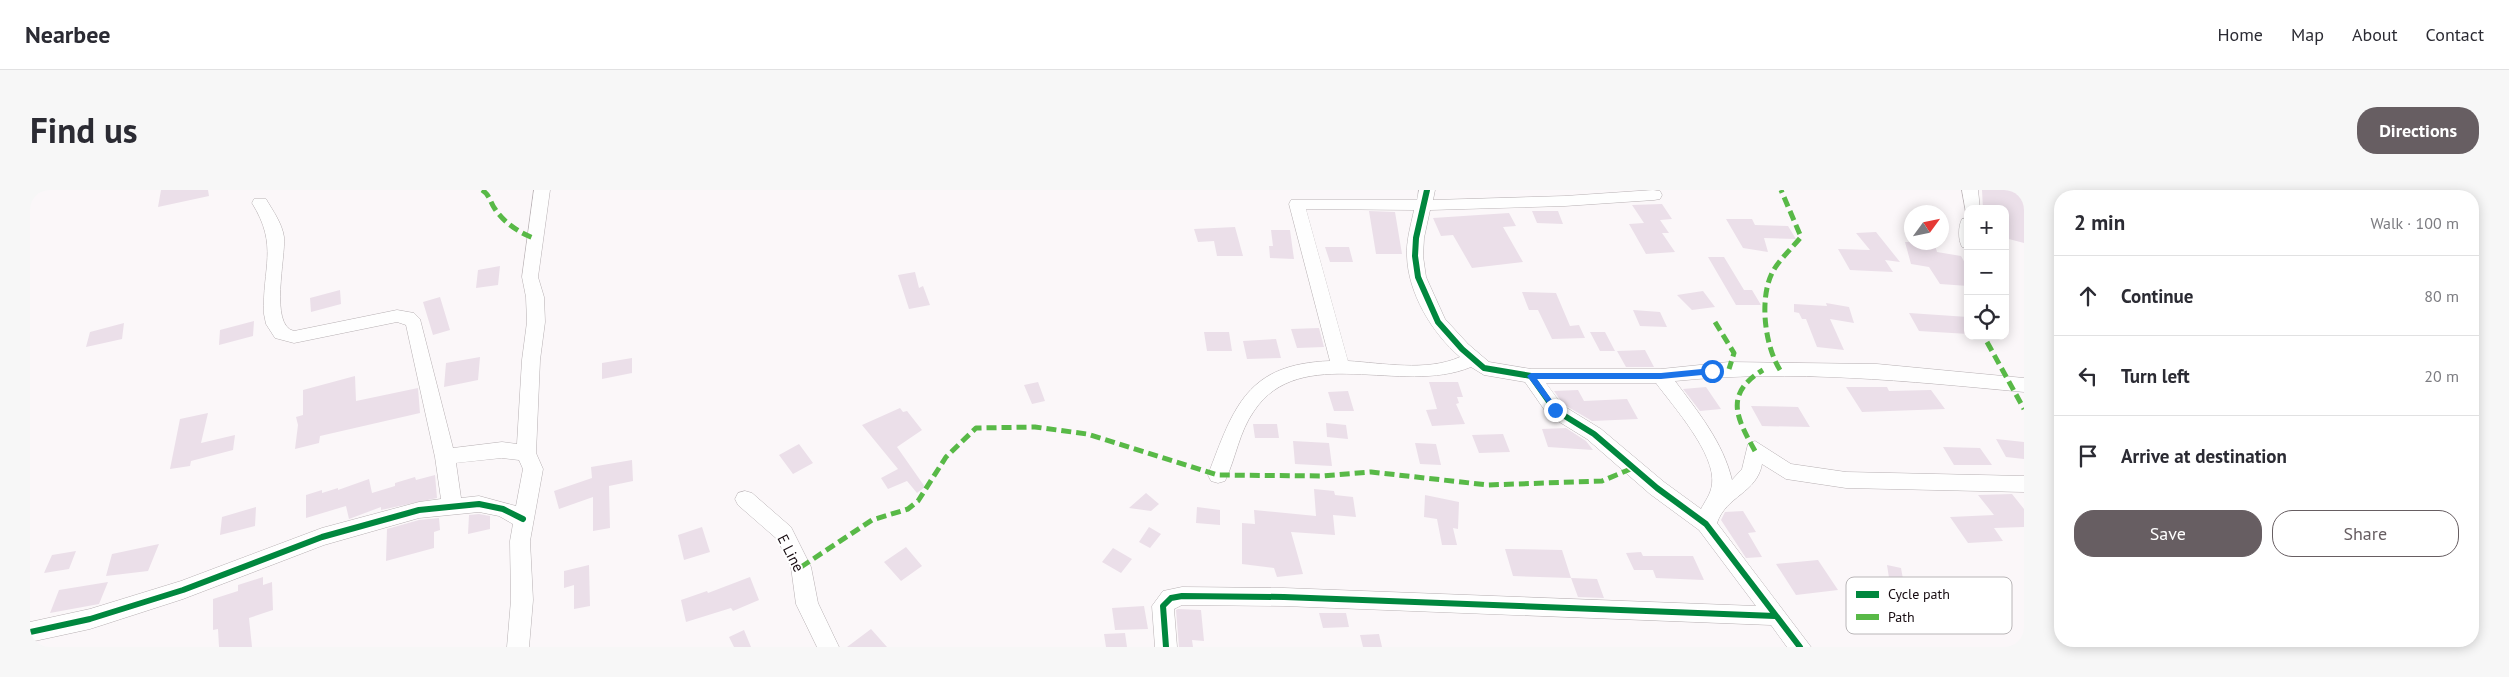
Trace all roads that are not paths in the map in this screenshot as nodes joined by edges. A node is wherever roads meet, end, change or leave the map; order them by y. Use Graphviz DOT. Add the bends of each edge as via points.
graph roads {
  1 [pos="542,190"];
  2 [pos="1970,190"];
  3 [pos="1654,195"];
  4 [pos="1560,196"];
  5 [pos="1425,198"];
  6 [pos="260,203"];
  7 [pos="1972,205"];
  8 [pos="1473,358"];
  9 [pos="1341,369"];
  10 [pos="1531,376"];
  11 [pos="1661,376"];
  12 [pos="2024,385"];
  13 [pos="526,453"];
  14 [pos="445,457"];
  15 [pos="1218,475"];
  16 [pos="2024,484"];
  17 [pos="744,499"];
  18 [pos="1718,500"];
  19 [pos="452,506"];
  20 [pos="523,519"];
  21 [pos="1706,524"];
  22 [pos="1775,616"];
  23 [pos="30,632"];
  24 [pos="518,647"];
  25 [pos="828,647"];
  26 [pos="1166,647"];
  27 [pos="1800,647"];
  1 -- 13 [label="street" via="530,277 536,322 530,360"];
  2 -- 7 [label="street"];
  3 -- 4 [label="street"];
  4 -- 5 [label="street"];
  5 -- 8 [label="street" via="1415,256 1418,277 1438,322"];
  5 -- 9 [label="street" via="1297,204"];
  6 -- 14 [label="street" via="274,228 274,318 278,330 294,337 397,316 408,318 414,323"];
  8 -- 9 [label="street" via="1447,370"];
  8 -- 10 [label="street" via="1484,368"];
  9 -- 15 [label="street" via="1298,369 1283,373 1259,390 1232,434"];
  10 -- 11 [label="street"];
  10 -- 21 [label="street" via="1555,410 1594,434"];
  11 -- 12 [label="street" via="1729,369 1867,371"];
  11 -- 18 [label="street" via="1707,443 1718,465 1722,482"];
  13 -- 14 [label="street" via="502,450"];
  13 -- 20 [label="street" via="533,469"];
  14 -- 19 [label="street"];
  16 -- 18 [label="street" via="1846,480 1786,471 1755,449 1751,472 1742,483"];
  17 -- 25 [label="street, E Line" via="784,533 801,567 808,604"];
  18 -- 21 [label="street"];
  19 -- 20 [label="street" via="492,506"];
  19 -- 23 [label="street" via="419,510 368,523 182,590 90,619"];
  20 -- 24 [label="street"];
  21 -- 22 [label="street"];
  22 -- 26 [label="street" via="1182,596 1171,598 1163,606"];
  22 -- 27 [label="street"];
}
